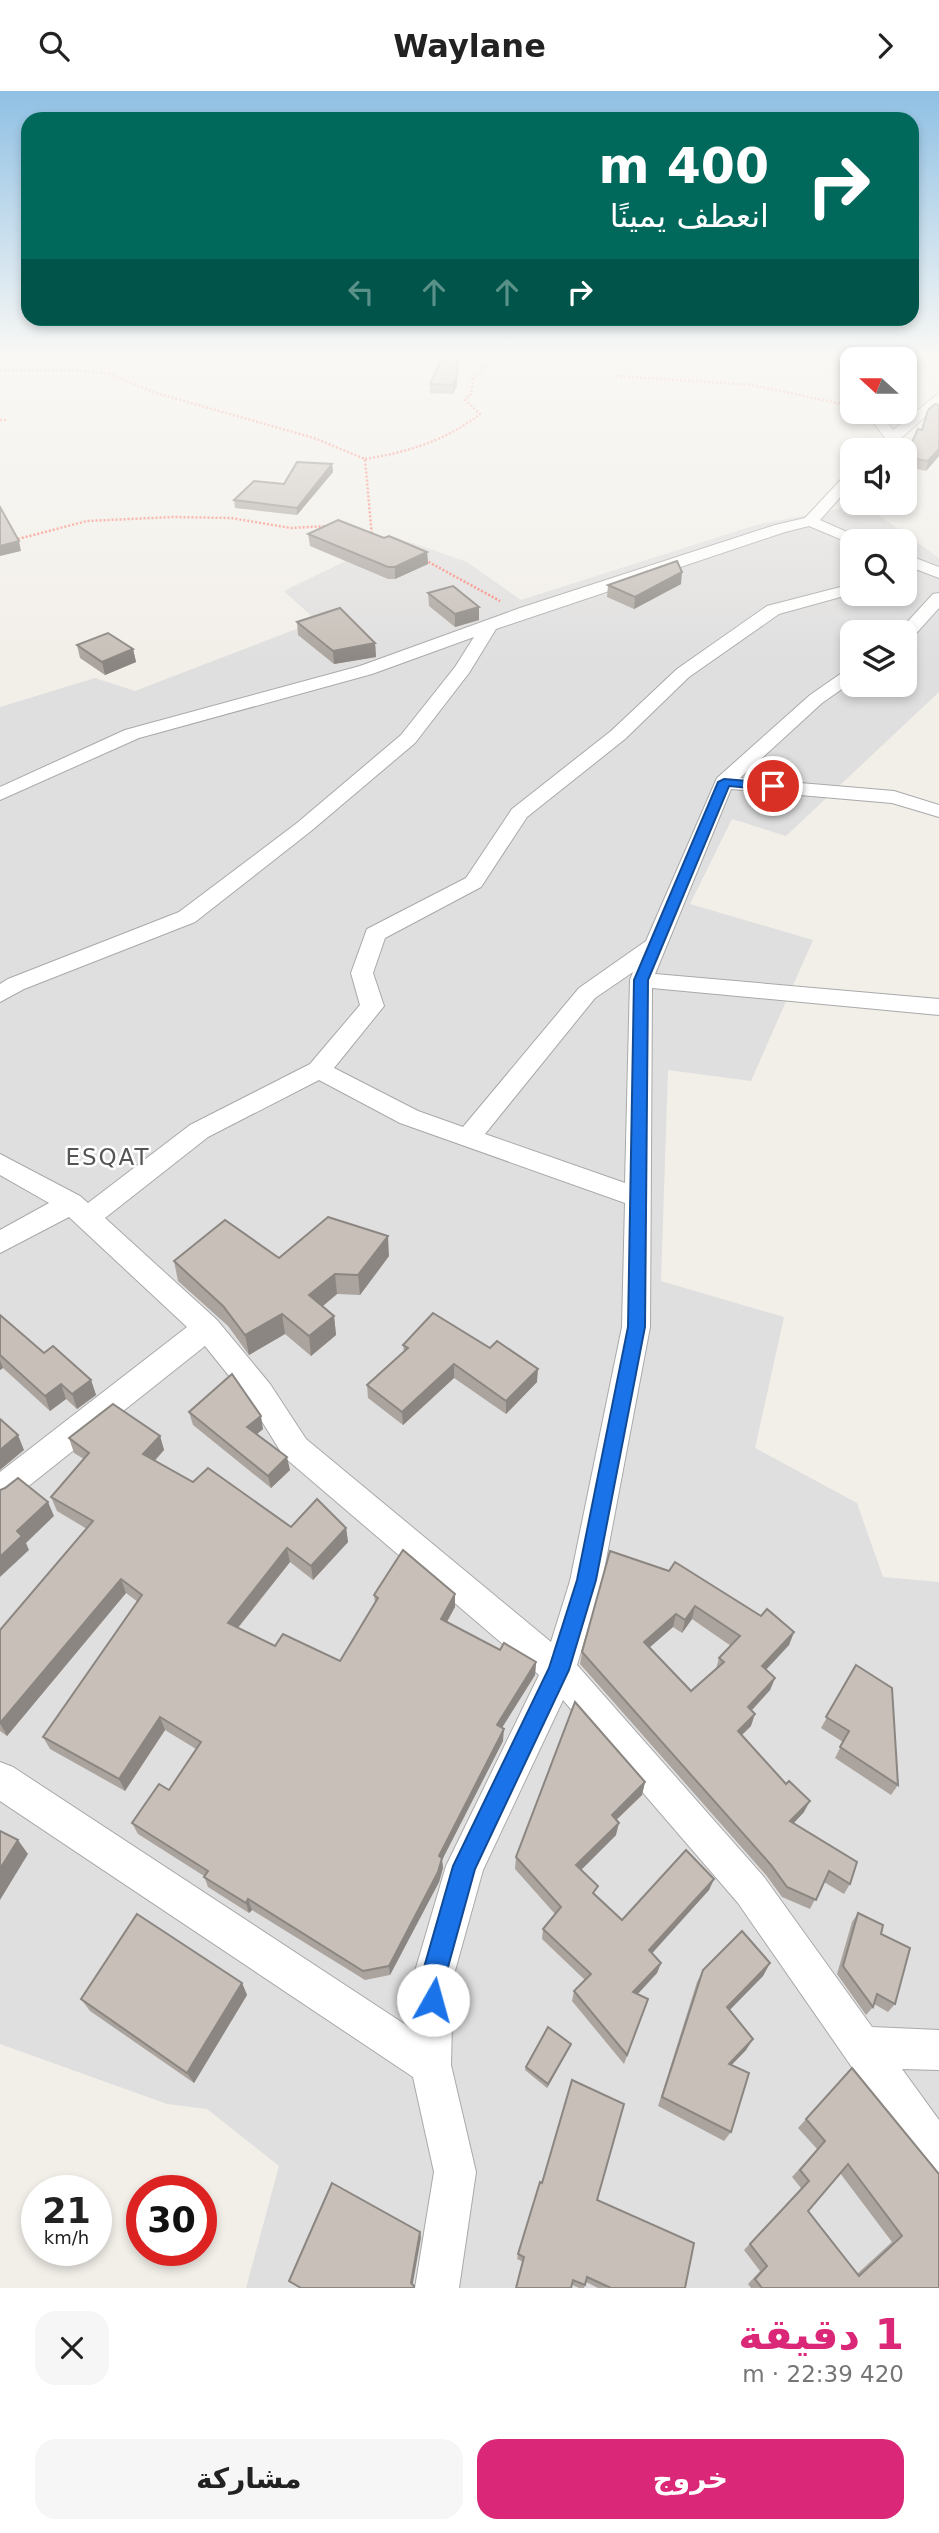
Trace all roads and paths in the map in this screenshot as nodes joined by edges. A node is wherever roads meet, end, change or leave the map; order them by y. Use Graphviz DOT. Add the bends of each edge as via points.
graph roads {
  1 [pos="365,459"];
  2 [pos="840,490"];
  3 [pos="810,521"];
  4 [pos="338,528"];
  5 [pos="840,533"];
  6 [pos="364,537"];
  7 [pos="9,542"];
  8 [pos="417,555"];
  9 [pos="917,565"];
  10 [pos="939,576"];
  11 [pos="917,577"];
  12 [pos="840,592"];
  13 [pos="939,598"];
  14 [pos="526,613"];
  15 [pos="917,622"];
  16 [pos="489,626"];
  17 [pos="840,682"];
  18 [pos="724,782"];
  19 [pos="0,794"];
  20 [pos="939,811"];
  21 [pos="656,945"];
  22 [pos="641,980"];
  23 [pos="0,994"];
  24 [pos="939,1007"];
  25 [pos="319,1070"];
  26 [pos="468,1138"];
  27 [pos="0,1163"];
  28 [pos="638,1198"];
  29 [pos="79,1210"];
  30 [pos="0,1243"];
  31 [pos="207,1328"];
  32 [pos="0,1490"];
  33 [pos="559,1670"];
  34 [pos="0,1780"];
  35 [pos="862,2047"];
  36 [pos="939,2050"];
  37 [pos="431,2066"];
  38 [pos="939,2156"];
  39 [pos="436,2288"];
  1 -- 6 [label="path" via="372,538"];
  2 -- 3 [label="street"];
  3 -- 5 [label="street"];
  3 -- 14 [label="street"];
  4 -- 7 [label="path" via="282,527 231,517 173,517 87,521"];
  8 -- 14 [label="path"];
  9 -- 10 [label="street"];
  10 -- 11 [label="street"];
  12 -- 25 [label="street" via="773,610 683,673 618,735 519,813 474,882 375,934 362,973 372,1006"];
  13 -- 15 [label="street"];
  14 -- 16 [label="street"];
  16 -- 19 [label="street" via="366,670 132,734"];
  16 -- 23 [label="street" via="463,669 408,739 187,917 16,983"];
  17 -- 18 [label="street"];
  18 -- 20 [label="street" via="894,797"];
  18 -- 21 [label="street"];
  21 -- 22 [label="street"];
  21 -- 26 [label="street" via="587,993"];
  22 -- 24 [label="street"];
  22 -- 28 [label="street"];
  25 -- 26 [label="street" via="409,1117"];
  25 -- 29 [label="street" via="199,1131"];
  26 -- 28 [label="street"];
  27 -- 29 [label="street"];
  28 -- 33 [label="street" via="636,1327 586,1580"];
  29 -- 30 [label="street"];
  29 -- 31 [label="street"];
  31 -- 32 [label="street"];
  31 -- 33 [label="street" via="260,1393 295,1448"];
  33 -- 35 [label="street" via="751,1890"];
  33 -- 37 [label="street" via="465,1866 433,1978"];
  34 -- 37 [label="street"];
  35 -- 36 [label="street"];
  35 -- 38 [label="street"];
  37 -- 39 [label="street" via="455,2172"];
}
